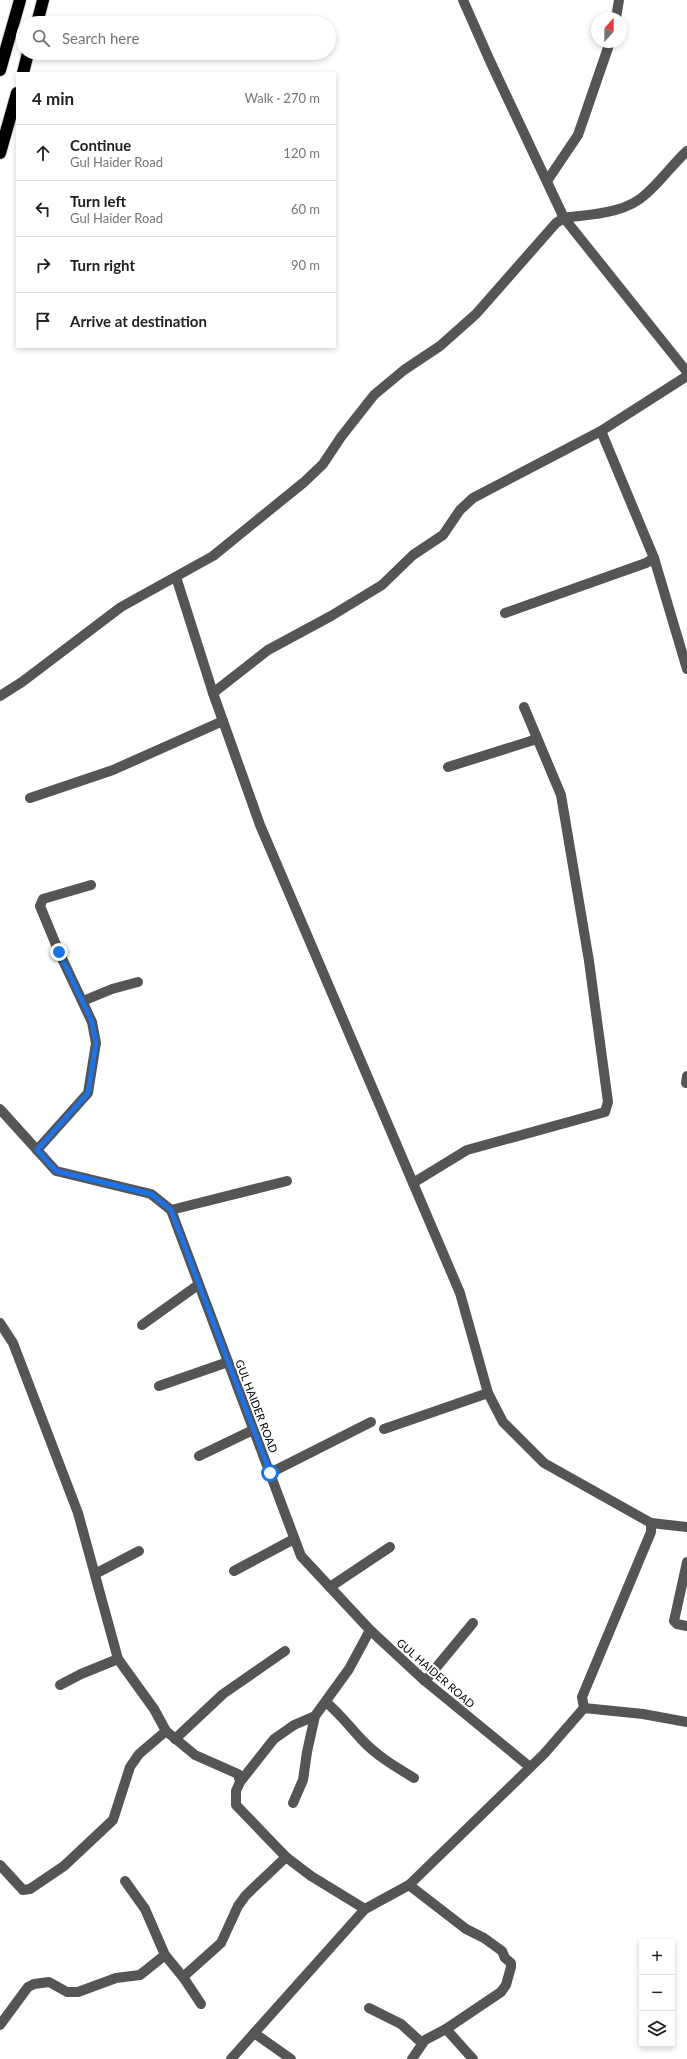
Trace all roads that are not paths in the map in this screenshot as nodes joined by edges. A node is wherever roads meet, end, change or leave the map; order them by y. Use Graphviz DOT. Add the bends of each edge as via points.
graph roads {
  1 [pos="20,0"];
  2 [pos="43,0"];
  3 [pos="463,0"];
  4 [pos="619,0"];
  5 [pos="617,12"];
  6 [pos="39,16"];
  7 [pos="608,48"];
  8 [pos="26,60"];
  9 [pos="0,70"];
  10 [pos="22,72"];
  11 [pos="16,97"];
  12 [pos="687,151"];
  13 [pos="0,153"];
  14 [pos="547,181"];
  15 [pos="564,218"];
  16 [pos="687,372"];
  17 [pos="687,376"];
  18 [pos="600,432"];
  19 [pos="654,558"];
  20 [pos="176,577"];
  21 [pos="505,613"];
  22 [pos="687,669"];
  23 [pos="213,693"];
  24 [pos="0,696"];
  25 [pos="524,706"];
  26 [pos="223,720"];
  27 [pos="537,739"];
  28 [pos="448,767"];
  29 [pos="30,798"];
  30 [pos="91,885"];
  31 [pos="138,982"];
  32 [pos="83,1001"];
  33 [pos="0,1109"];
  34 [pos="37,1150"];
  35 [pos="287,1182"];
  36 [pos="413,1183"];
  37 [pos="171,1210"];
  38 [pos="198,1285"];
  39 [pos="0,1323"];
  40 [pos="142,1325"];
  41 [pos="228,1362"];
  42 [pos="158,1386"];
  43 [pos="488,1393"];
  44 [pos="371,1422"];
  45 [pos="384,1429"];
  46 [pos="253,1430"];
  47 [pos="199,1456"];
  48 [pos="270,1473"];
  49 [pos="650,1523"];
  50 [pos="687,1527"];
  51 [pos="294,1539"];
  52 [pos="390,1547"];
  53 [pos="139,1551"];
  54 [pos="687,1562"];
  55 [pos="234,1571"];
  56 [pos="95,1574"];
  57 [pos="330,1587"];
  58 [pos="473,1622"];
  59 [pos="687,1626"];
  60 [pos="370,1630"];
  61 [pos="285,1650"];
  62 [pos="118,1659"];
  63 [pos="425,1681"];
  64 [pos="60,1685"];
  65 [pos="326,1702"];
  66 [pos="584,1708"];
  67 [pos="315,1716"];
  68 [pos="687,1722"];
  69 [pos="166,1731"];
  70 [pos="175,1739"];
  71 [pos="530,1767"];
  72 [pos="414,1778"];
  73 [pos="240,1782"];
  74 [pos="293,1803"];
  75 [pos="286,1857"];
  76 [pos="0,1865"];
  77 [pos="126,1881"];
  78 [pos="409,1885"];
  79 [pos="365,1909"];
  80 [pos="165,1955"];
  81 [pos="183,1977"];
  82 [pos="201,2004"];
  83 [pos="369,2008"];
  84 [pos="0,2025"];
  85 [pos="446,2029"];
  86 [pos="254,2033"];
  87 [pos="422,2043"];
  88 [pos="231,2059"];
  89 [pos="292,2059"];
  90 [pos="412,2059"];
  91 [pos="473,2059"];
  1 -- 9 [label="highway"];
  2 -- 6 [label="highway"];
  3 -- 14 [label="street"];
  4 -- 5 [label="street"];
  7 -- 14 [label="street" via="578,135"];
  8 -- 10 [label="highway"];
  11 -- 13 [label="highway"];
  12 -- 15 [label="street" via="646,195 626,208"];
  14 -- 15 [label="street"];
  15 -- 16 [label="street"];
  15 -- 20 [label="street" via="556,222 541,238 476,314 440,346 404,370 374,395 323,464 308,478 213,556"];
  17 -- 18 [label="street"];
  18 -- 19 [label="street"];
  18 -- 23 [label="street" via="473,498 460,510 444,535 413,555 382,585 268,650"];
  19 -- 21 [label="street"];
  19 -- 22 [label="street"];
  20 -- 23 [label="street"];
  20 -- 24 [label="street" via="121,607"];
  23 -- 26 [label="street"];
  25 -- 27 [label="street"];
  26 -- 29 [label="street" via="112,770"];
  26 -- 36 [label="street" via="260,825"];
  27 -- 28 [label="street"];
  27 -- 36 [label="street" via="560,795 589,961 608,1102 605,1112 467,1150"];
  30 -- 32 [label="street" via="42,899 40,906"];
  31 -- 32 [label="street"];
  32 -- 34 [label="street" via="92,1022 96,1043 88,1093"];
  33 -- 34 [label="street"];
  34 -- 37 [label="street" via="56,1171 151,1194"];
  35 -- 37 [label="street"];
  36 -- 43 [label="street" via="460,1293"];
  37 -- 38 [label="street, GUL HAIDER ROAD"];
  38 -- 40 [label="street"];
  38 -- 41 [label="street, GUL HAIDER ROAD"];
  39 -- 56 [label="street" via="13,1343 78,1513"];
  41 -- 42 [label="street"];
  41 -- 46 [label="street, GUL HAIDER ROAD"];
  43 -- 45 [label="street"];
  43 -- 49 [label="street" via="503,1422 544,1463"];
  44 -- 48 [label="street"];
  46 -- 47 [label="street"];
  46 -- 48 [label="street, GUL HAIDER ROAD"];
  48 -- 51 [label="street, GUL HAIDER ROAD"];
  49 -- 50 [label="street"];
  49 -- 66 [label="street" via="651,1532 582,1697"];
  51 -- 55 [label="street"];
  51 -- 57 [label="street, GUL HAIDER ROAD" via="301,1556"];
  52 -- 57 [label="street"];
  53 -- 56 [label="street"];
  54 -- 59 [label="street" via="674,1621"];
  56 -- 62 [label="street"];
  57 -- 60 [label="street, GUL HAIDER ROAD"];
  58 -- 63 [label="street"];
  60 -- 63 [label="street, GUL HAIDER ROAD"];
  60 -- 65 [label="street"];
  61 -- 70 [label="street" via="223,1694"];
  62 -- 64 [label="street" via="93,1668"];
  62 -- 69 [label="street" via="154,1709"];
  63 -- 71 [label="street, GUL HAIDER ROAD"];
  65 -- 67 [label="street"];
  65 -- 72 [label="street" via="343,1716 375,1752"];
  66 -- 68 [label="street" via="643,1714"];
  66 -- 71 [label="street"];
  67 -- 73 [label="street" via="274,1739"];
  67 -- 74 [label="street" via="303,1780"];
  69 -- 70 [label="street"];
  69 -- 76 [label="street" via="139,1754 130,1767 113,1820 64,1866 30,1889 23,1890"];
  70 -- 73 [label="street" via="195,1755 238,1774"];
  71 -- 78 [label="street"];
  73 -- 75 [label="street" via="236,1791 236,1805"];
  75 -- 79 [label="street" via="311,1876"];
  75 -- 81 [label="street" via="246,1895 238,1906 221,1943"];
  77 -- 80 [label="street" via="146,1909"];
  78 -- 79 [label="street"];
  78 -- 85 [label="street" via="466,1929 502,1951 511,1965 506,1985 501,1992"];
  79 -- 86 [label="street"];
  80 -- 81 [label="street"];
  80 -- 84 [label="street" via="140,1975 116,1978 78,1992 67,1992 49,1982 34,1984 28,1988"];
  81 -- 82 [label="street"];
  83 -- 87 [label="street" via="401,2024"];
  85 -- 87 [label="street"];
  85 -- 91 [label="street"];
  86 -- 88 [label="street"];
  86 -- 89 [label="street"];
  87 -- 90 [label="street"];
}
